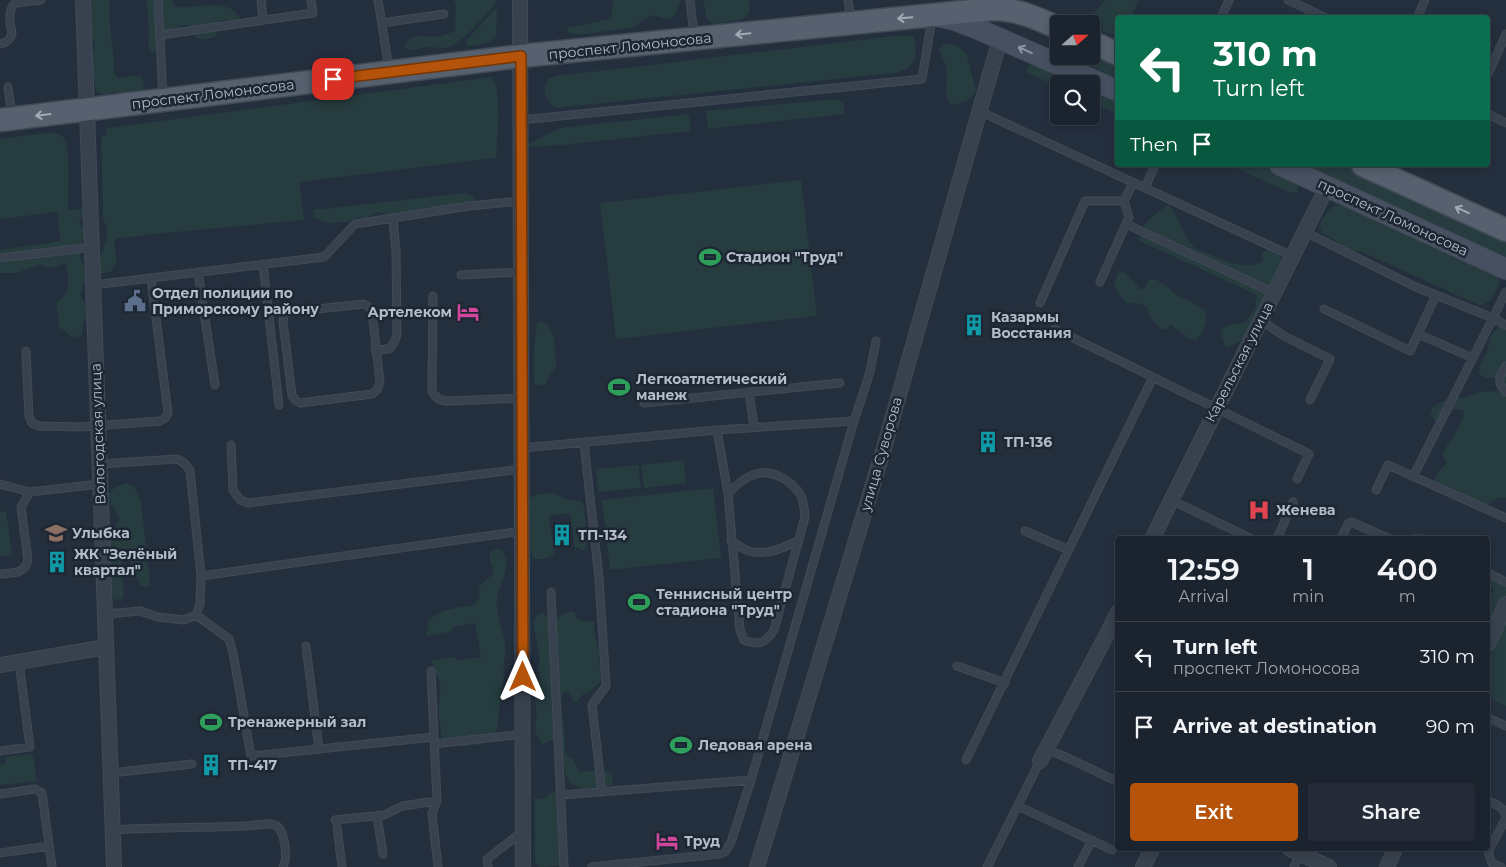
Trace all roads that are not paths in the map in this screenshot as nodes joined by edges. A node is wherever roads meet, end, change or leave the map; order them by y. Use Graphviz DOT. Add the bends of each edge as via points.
graph roads {
  1 [pos="40,0"];
  2 [pos="83,0"];
  3 [pos="158,0"];
  4 [pos="261,0"];
  5 [pos="311,0"];
  6 [pos="378,0"];
  7 [pos="520,0"];
  8 [pos="690,0"];
  9 [pos="848,0"];
  10 [pos="1229,0"];
  11 [pos="1288,0"];
  12 [pos="1425,0"];
  13 [pos="995,4"];
  14 [pos="444,14"];
  15 [pos="1222,15"];
  16 [pos="1320,15"];
  17 [pos="1418,15"];
  18 [pos="933,16"];
  19 [pos="264,20"];
  20 [pos="851,22"];
  21 [pos="382,23"];
  22 [pos="1050,24"];
  23 [pos="1506,34"];
  24 [pos="160,35"];
  25 [pos="694,39"];
  26 [pos="1000,39"];
  27 [pos="0,44"];
  28 [pos="1100,46"];
  29 [pos="1115,53"];
  30 [pos="521,56"];
  31 [pos="1490,70"];
  32 [pos="389,72"];
  33 [pos="8,87"];
  34 [pos="1115,90"];
  35 [pos="164,101"];
  36 [pos="87,110"];
  37 [pos="979,111"];
  38 [pos="1490,115"];
  39 [pos="6,120"];
  40 [pos="521,120"];
  41 [pos="1506,123"];
  42 [pos="1154,167"];
  43 [pos="1284,167"];
  44 [pos="1370,167"];
  45 [pos="1133,183"];
  46 [pos="1327,187"];
  47 [pos="1145,188"];
  48 [pos="521,201"];
  49 [pos="1124,201"];
  50 [pos="393,218"];
  51 [pos="1126,224"];
  52 [pos="1506,230"];
  53 [pos="1305,232"];
  54 [pos="92,247"];
  55 [pos="1292,256"];
  56 [pos="0,258"];
  57 [pos="263,264"];
  58 [pos="1506,269"];
  59 [pos="198,272"];
  60 [pos="521,272"];
  61 [pos="461,275"];
  62 [pos="151,278"];
  63 [pos="1100,282"];
  64 [pos="93,284"];
  65 [pos="1506,292"];
  66 [pos="1274,293"];
  67 [pos="1436,295"];
  68 [pos="433,296"];
  69 [pos="1040,303"];
  70 [pos="1324,309"];
  71 [pos="1493,318"];
  72 [pos="1260,320"];
  73 [pos="1506,325"];
  74 [pos="1056,329"];
  75 [pos="1418,334"];
  76 [pos="876,341"];
  77 [pos="375,350"];
  78 [pos="26,351"];
  79 [pos="1473,358"];
  80 [pos="1506,366"];
  81 [pos="1153,377"];
  82 [pos="840,383"];
  83 [pos="214,385"];
  84 [pos="750,392"];
  85 [pos="1506,392"];
  86 [pos="521,398"];
  87 [pos="1310,400"];
  88 [pos="644,403"];
  89 [pos="280,405"];
  90 [pos="1216,408"];
  91 [pos="854,421"];
  92 [pos="98,426"];
  93 [pos="754,427"];
  94 [pos="717,430"];
  95 [pos="584,443"];
  96 [pos="231,446"];
  97 [pos="522,448"];
  98 [pos="100,464"];
  99 [pos="522,469"];
  100 [pos="1413,477"];
  101 [pos="1297,479"];
  102 [pos="0,484"];
  103 [pos="100,484"];
  104 [pos="1376,490"];
  105 [pos="30,492"];
  106 [pos="728,494"];
  107 [pos="1170,500"];
  108 [pos="1293,502"];
  109 [pos="1506,518"];
  110 [pos="522,531"];
  111 [pos="1025,531"];
  112 [pos="1153,536"];
  113 [pos="1246,536"];
  114 [pos="1278,536"];
  115 [pos="1342,536"];
  116 [pos="1383,536"];
  117 [pos="799,540"];
  118 [pos="732,541"];
  119 [pos="1069,550"];
  120 [pos="0,574"];
  121 [pos="1490,574"];
  122 [pos="201,576"];
  123 [pos="1506,582"];
  124 [pos="551,592"];
  125 [pos="1506,604"];
  126 [pos="106,614"];
  127 [pos="196,615"];
  128 [pos="1115,618"];
  129 [pos="1490,640"];
  130 [pos="106,646"];
  131 [pos="306,646"];
  132 [pos="19,662"];
  133 [pos="0,665"];
  134 [pos="957,666"];
  135 [pos="431,671"];
  136 [pos="1005,683"];
  137 [pos="1490,719"];
  138 [pos="1506,726"];
  139 [pos="523,734"];
  140 [pos="434,741"];
  141 [pos="319,749"];
  142 [pos="0,751"];
  143 [pos="1043,755"];
  144 [pos="966,760"];
  145 [pos="192,764"];
  146 [pos="111,773"];
  147 [pos="751,780"];
  148 [pos="1115,781"];
  149 [pos="602,792"];
  150 [pos="0,794"];
  151 [pos="560,795"];
  152 [pos="437,801"];
  153 [pos="1490,802"];
  154 [pos="1018,806"];
  155 [pos="377,816"];
  156 [pos="1506,817"];
  157 [pos="113,830"];
  158 [pos="523,832"];
  159 [pos="1092,840"];
  160 [pos="49,846"];
  161 [pos="1490,848"];
  162 [pos="1112,850"];
  163 [pos="1151,851"];
  164 [pos="1296,851"];
  165 [pos="1394,851"];
  166 [pos="1489,851"];
  167 [pos="0,853"];
  168 [pos="383,854"];
  169 [pos="680,858"];
  170 [pos="52,867"];
  171 [pos="114,867"];
  172 [pos="283,867"];
  173 [pos="342,867"];
  174 [pos="438,867"];
  175 [pos="488,867"];
  176 [pos="523,867"];
  177 [pos="564,867"];
  178 [pos="592,867"];
  179 [pos="680,867"];
  180 [pos="757,867"];
  181 [pos="987,867"];
  182 [pos="1078,867"];
  183 [pos="1143,867"];
  184 [pos="1294,867"];
  185 [pos="1329,867"];
  186 [pos="1387,867"];
  187 [pos="1501,867"];
  1 -- 27 [label="lane" via="13,5 9,14 12,34"];
  2 -- 36 [label="street, Вологодская улица"];
  3 -- 24 [label="lane"];
  4 -- 19 [label="lane"];
  5 -- 19 [label="lane" via="313,13"];
  6 -- 21 [label="lane"];
  7 -- 30 [label="street"];
  8 -- 25 [label="lane"];
  9 -- 20 [label="lane"];
  10 -- 15 [label="lane"];
  11 -- 16 [label="lane"];
  12 -- 17 [label="lane"];
  13 -- 18 [label="main road, проспект Ломоносова"];
  13 -- 22 [label="main road, проспект Ломоносова"];
  14 -- 21 [label="lane"];
  18 -- 20 [label="main road, проспект Ломоносова, one-way"];
  18 -- 26 [label="main road, проспект Ломоносова" via="955,20"];
  18 -- 40 [label="lane" via="922,79"];
  19 -- 24 [label="lane"];
  20 -- 25 [label="main road, проспект Ломоносова, one-way"];
  21 -- 32 [label="lane"];
  23 -- 31 [label="lane"];
  24 -- 35 [label="lane"];
  25 -- 30 [label="main road, проспект Ломоносова"];
  34 -- 26 [label="main road, проспект Ломоносова, one-way"];
  26 -- 37 [label="street, улица Суворова"];
  28 -- 29 [label="main road"];
  30 -- 32 [label="main road, проспект Ломоносова"];
  30 -- 40 [label="street"];
  32 -- 35 [label="main road, проспект Ломоносова"];
  33 -- 39 [label="lane"];
  35 -- 36 [label="main road, проспект Ломоносова"];
  36 -- 39 [label="main road, проспект Ломоносова, one-way"];
  36 -- 54 [label="street, Вологодская улица"];
  37 -- 45 [label="lane"];
  37 -- 180 [label="street, улица Суворова" via="884,448"];
  38 -- 41 [label="lane"];
  40 -- 48 [label="street"];
  42 -- 47 [label="lane"];
  43 -- 46 [label="main road, проспект Ломоносова"];
  52 -- 44 [label="main road, one-way"];
  45 -- 47 [label="lane"];
  45 -- 49 [label="lane"];
  46 -- 53 [label="street, Карельская улица"];
  46 -- 58 [label="main road, проспект Ломоносова"];
  47 -- 55 [label="lane"];
  48 -- 50 [label="lane"];
  48 -- 60 [label="street"];
  49 -- 51 [label="lane" via="1129,217"];
  49 -- 69 [label="lane" via="1085,201"];
  50 -- 57 [label="lane" via="355,224 324,258"];
  50 -- 77 [label="lane" via="397,335 389,349"];
  51 -- 63 [label="lane"];
  51 -- 66 [label="lane"];
  53 -- 55 [label="street, Карельская улица"];
  53 -- 67 [label="lane"];
  54 -- 56 [label="lane"];
  54 -- 64 [label="street, Вологодская улица"];
  55 -- 66 [label="street, Карельская улица"];
  57 -- 59 [label="lane"];
  57 -- 89 [label="lane"];
  59 -- 62 [label="lane"];
  59 -- 83 [label="lane"];
  60 -- 61 [label="lane"];
  60 -- 86 [label="street"];
  62 -- 64 [label="lane"];
  62 -- 92 [label="lane" via="168,413 160,421"];
  64 -- 92 [label="street, Вологодская улица"];
  65 -- 71 [label="lane"];
  66 -- 72 [label="street, Карельская улица"];
  67 -- 71 [label="lane"];
  67 -- 75 [label="lane"];
  68 -- 86 [label="lane" via="432,391 436,398 452,401"];
  70 -- 75 [label="lane" via="1410,351"];
  71 -- 73 [label="lane"];
  71 -- 79 [label="lane"];
  72 -- 87 [label="lane" via="1330,359"];
  72 -- 90 [label="street, Карельская улица"];
  74 -- 81 [label="lane"];
  75 -- 79 [label="lane"];
  76 -- 91 [label="lane"];
  77 -- 77 [label="lane" via="380,382 372,394 300,403 292,395 284,315 364,304 372,312"];
  78 -- 92 [label="lane" via="32,423 39,426"];
  79 -- 100 [label="lane"];
  80 -- 85 [label="lane" via="1500,377 1500,384"];
  81 -- 90 [label="lane"];
  81 -- 119 [label="lane"];
  82 -- 84 [label="lane"];
  84 -- 88 [label="lane"];
  84 -- 93 [label="lane"];
  86 -- 97 [label="street"];
  90 -- 101 [label="lane" via="1309,454"];
  90 -- 107 [label="street, Карельская улица"];
  91 -- 93 [label="lane"];
  91 -- 147 [label="lane"];
  92 -- 98 [label="street, Вологодская улица"];
  93 -- 94 [label="lane"];
  94 -- 95 [label="lane"];
  94 -- 106 [label="lane"];
  95 -- 97 [label="lane"];
  95 -- 149 [label="lane" via="599,578 606,686 592,705"];
  96 -- 99 [label="lane" via="234,490 240,500 248,502"];
  97 -- 99 [label="street"];
  98 -- 103 [label="street, Вологодская улица"];
  98 -- 122 [label="lane" via="177,459 184,463 190,470"];
  99 -- 110 [label="street"];
  100 -- 104 [label="lane" via="1388,465"];
  100 -- 109 [label="lane"];
  102 -- 105 [label="lane"];
  103 -- 105 [label="lane"];
  103 -- 126 [label="street, Вологодская улица"];
  105 -- 120 [label="lane" via="21,507 27,564 19,572"];
  106 -- 117 [label="lane" via="734,486 756,473 773,474 789,481 804,504 805,517"];
  106 -- 118 [label="lane"];
  107 -- 112 [label="street, Карельская улица"];
  107 -- 113 [label="lane"];
  108 -- 114 [label="lane"];
  110 -- 122 [label="lane"];
  110 -- 139 [label="street"];
  111 -- 119 [label="lane"];
  115 -- 116 [label="lane" via="1351,522"];
  117 -- 118 [label="lane" via="781,549 763,552 749,550"];
  117 -- 118 [label="lane" via="774,630 767,640 755,644 744,640 740,630"];
  119 -- 136 [label="lane"];
  121 -- 123 [label="lane"];
  122 -- 127 [label="lane" via="200,604"];
  124 -- 151 [label="lane"];
  125 -- 129 [label="street"];
  126 -- 127 [label="lane" via="140,611 184,620"];
  126 -- 130 [label="street, Вологодская улица"];
  127 -- 141 [label="lane" via="229,639 251,756"];
  128 -- 143 [label="street"];
  130 -- 132 [label="street"];
  130 -- 146 [label="street, Вологодская улица"];
  131 -- 141 [label="lane"];
  132 -- 133 [label="street"];
  132 -- 142 [label="lane" via="30,747"];
  134 -- 136 [label="lane"];
  135 -- 140 [label="lane"];
  136 -- 144 [label="lane"];
  137 -- 138 [label="lane"];
  139 -- 140 [label="lane"];
  139 -- 158 [label="street"];
  140 -- 141 [label="lane"];
  140 -- 152 [label="lane"];
  143 -- 148 [label="lane" via="1070,759"];
  143 -- 154 [label="lane"];
  145 -- 146 [label="lane"];
  146 -- 157 [label="street, Вологодская улица"];
  147 -- 149 [label="lane"];
  147 -- 169 [label="lane" via="725,852"];
  149 -- 151 [label="lane"];
  150 -- 160 [label="lane" via="35,789 42,793"];
  151 -- 177 [label="lane"];
  152 -- 155 [label="lane" via="402,806"];
  152 -- 174 [label="lane" via="432,813"];
  153 -- 156 [label="lane" via="1502,808"];
  154 -- 159 [label="lane"];
  154 -- 181 [label="lane"];
  155 -- 168 [label="lane"];
  155 -- 173 [label="lane" via="336,824"];
  156 -- 161 [label="lane"];
  157 -- 171 [label="street, Вологодская улица"];
  157 -- 172 [label="lane" via="275,825 283,834 286,859"];
  158 -- 175 [label="lane" via="487,859"];
  158 -- 176 [label="street"];
  159 -- 162 [label="lane"];
  159 -- 182 [label="lane"];
  160 -- 167 [label="lane"];
  160 -- 170 [label="lane"];
  163 -- 183 [label="street"];
  164 -- 184 [label="lane"];
  164 -- 185 [label="street"];
  165 -- 186 [label="street"];
  166 -- 187 [label="lane" via="1492,863"];
  169 -- 178 [label="lane"];
  169 -- 179 [label="lane"];
}
